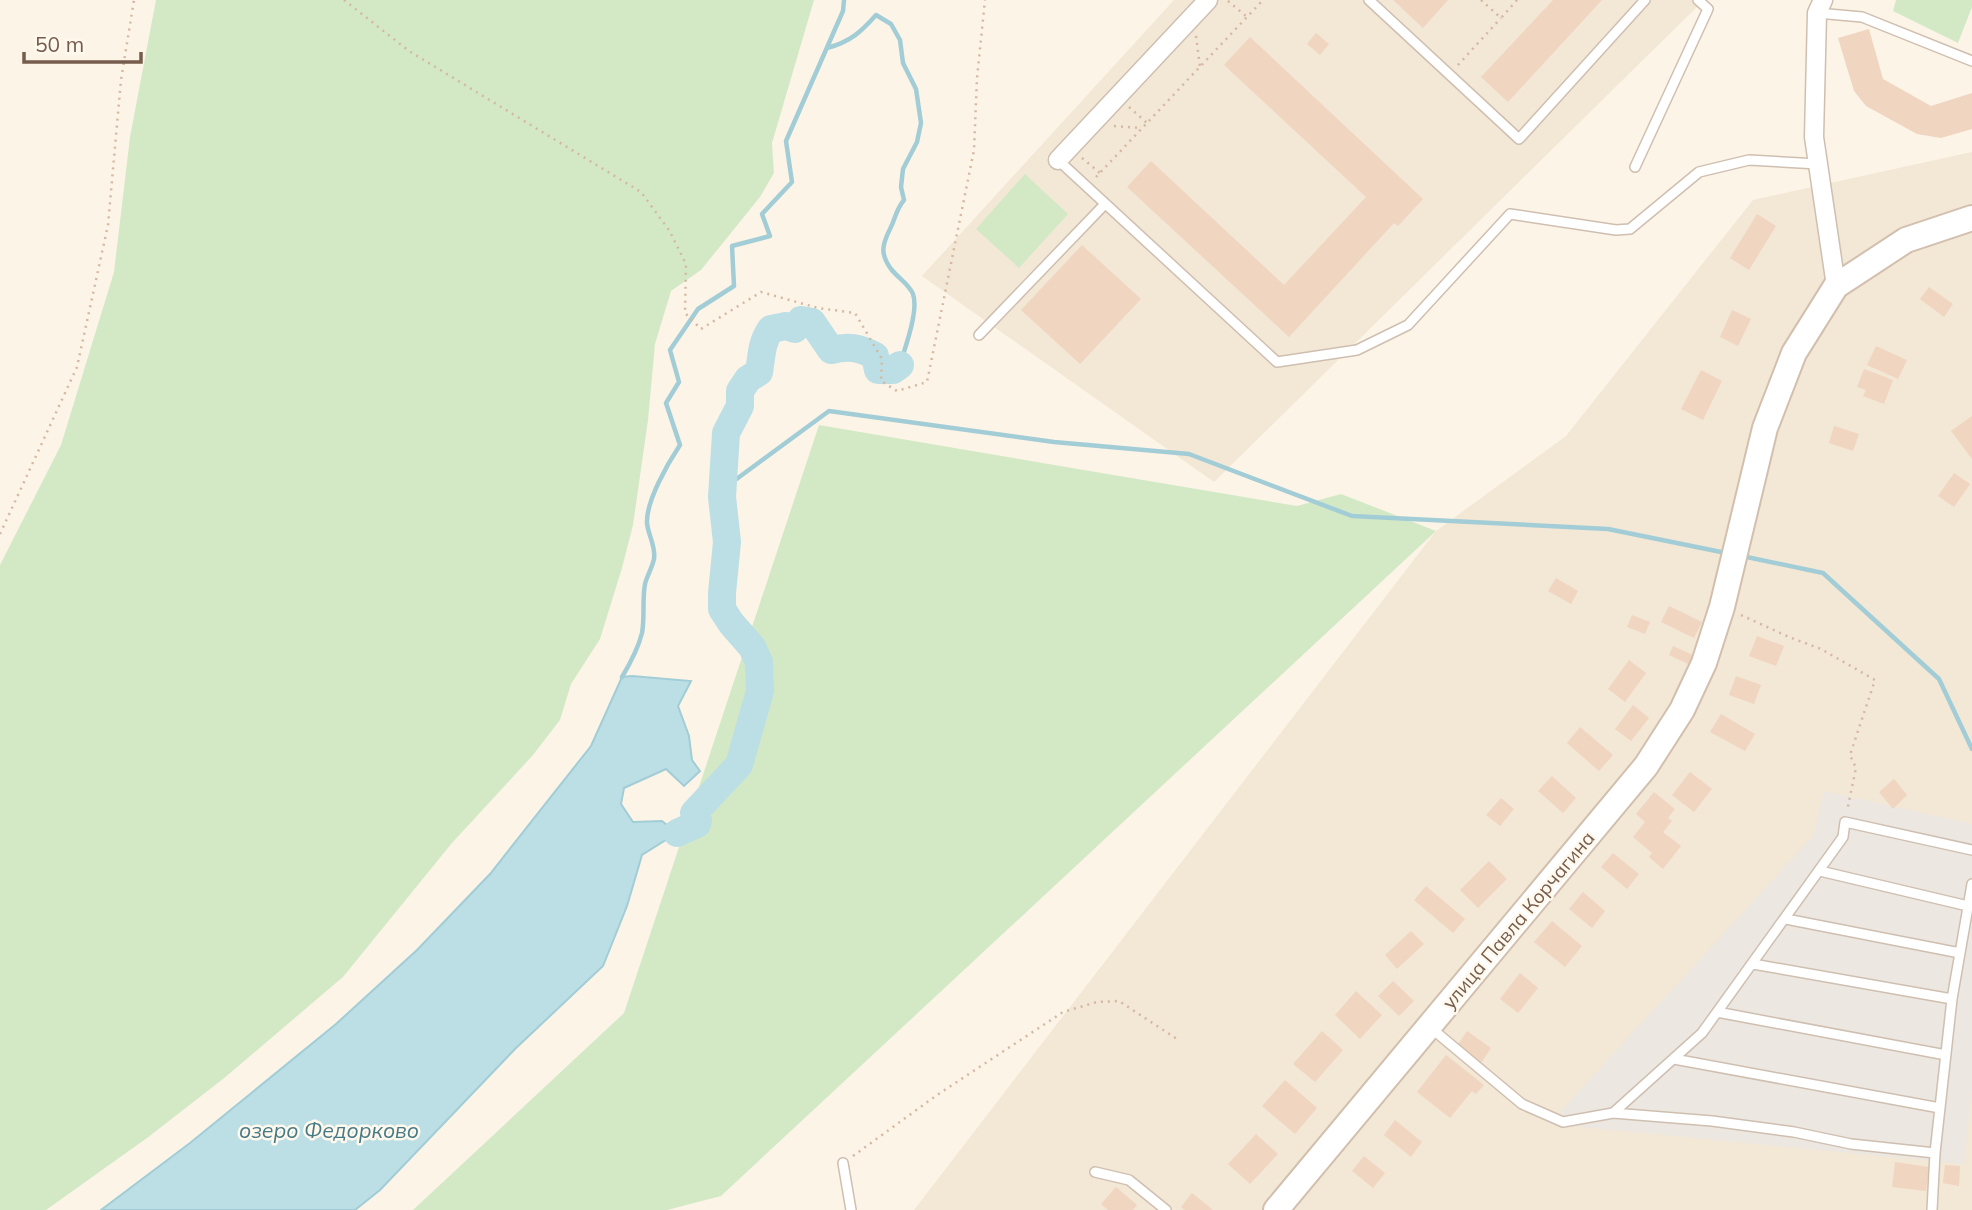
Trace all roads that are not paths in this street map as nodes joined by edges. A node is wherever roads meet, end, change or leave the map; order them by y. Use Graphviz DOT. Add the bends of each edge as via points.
graph roads {
  1 [pos="1208,0"];
  2 [pos="1369,0"];
  3 [pos="1645,0"];
  4 [pos="1698,0"];
  5 [pos="1815,4"];
  6 [pos="1972,61"];
  7 [pos="1058,160"];
  8 [pos="1818,164"];
  9 [pos="1634,167"];
  10 [pos="1105,204"];
  11 [pos="1972,218"];
  12 [pos="1836,286"];
  13 [pos="979,335"];
  14 [pos="1972,850"];
  15 [pos="1820,871"];
  16 [pos="1972,884"];
  17 [pos="1969,906"];
  18 [pos="1786,919"];
  19 [pos="1961,953"];
  20 [pos="1753,964"];
  21 [pos="1952,999"];
  22 [pos="1717,1012"];
  23 [pos="1429,1027"];
  24 [pos="1946,1055"];
  25 [pos="1674,1059"];
  26 [pos="1940,1108"];
  27 [pos="1613,1114"];
  28 [pos="1935,1153"];
  29 [pos="843,1163"];
  30 [pos="1095,1172"];
  31 [pos="851,1210"];
  32 [pos="1166,1210"];
  33 [pos="1276,1210"];
  34 [pos="1932,1210"];
  1 -- 7 [label="street"];
  2 -- 3 [label="lane" via="1519,139"];
  4 -- 9 [label="lane" via="1708,9"];
  5 -- 6 [label="lane" via="1862,17"];
  5 -- 8 [label="street"];
  7 -- 10 [label="lane"];
  8 -- 10 [label="lane" via="1749,160 1699,172 1630,229 1510,214 1408,325 1357,350 1277,362"];
  8 -- 12 [label="street"];
  10 -- 13 [label="lane"];
  11 -- 12 [label="main road" via="1906,240"];
  12 -- 23 [label="main road, улица Павла Корчагина" via="1794,353 1765,428 1722,607 1682,710 1646,766"];
  14 -- 15 [label="lane" via="1845,822 1843,837"];
  15 -- 17 [label="lane"];
  15 -- 18 [label="lane"];
  16 -- 17 [label="lane"];
  17 -- 19 [label="lane"];
  18 -- 19 [label="lane"];
  18 -- 20 [label="lane"];
  19 -- 21 [label="lane"];
  20 -- 21 [label="lane"];
  20 -- 22 [label="lane"];
  21 -- 24 [label="lane"];
  22 -- 24 [label="lane"];
  22 -- 25 [label="lane"];
  23 -- 27 [label="lane" via="1522,1104 1563,1122"];
  23 -- 33 [label="main road, улица Павла Корчагина"];
  24 -- 26 [label="lane"];
  25 -- 26 [label="lane"];
  25 -- 27 [label="lane"];
  26 -- 28 [label="lane"];
  27 -- 28 [label="lane" via="1712,1121"];
  28 -- 34 [label="lane"];
  29 -- 31 [label="lane"];
  30 -- 32 [label="lane" via="1129,1180"];
}
